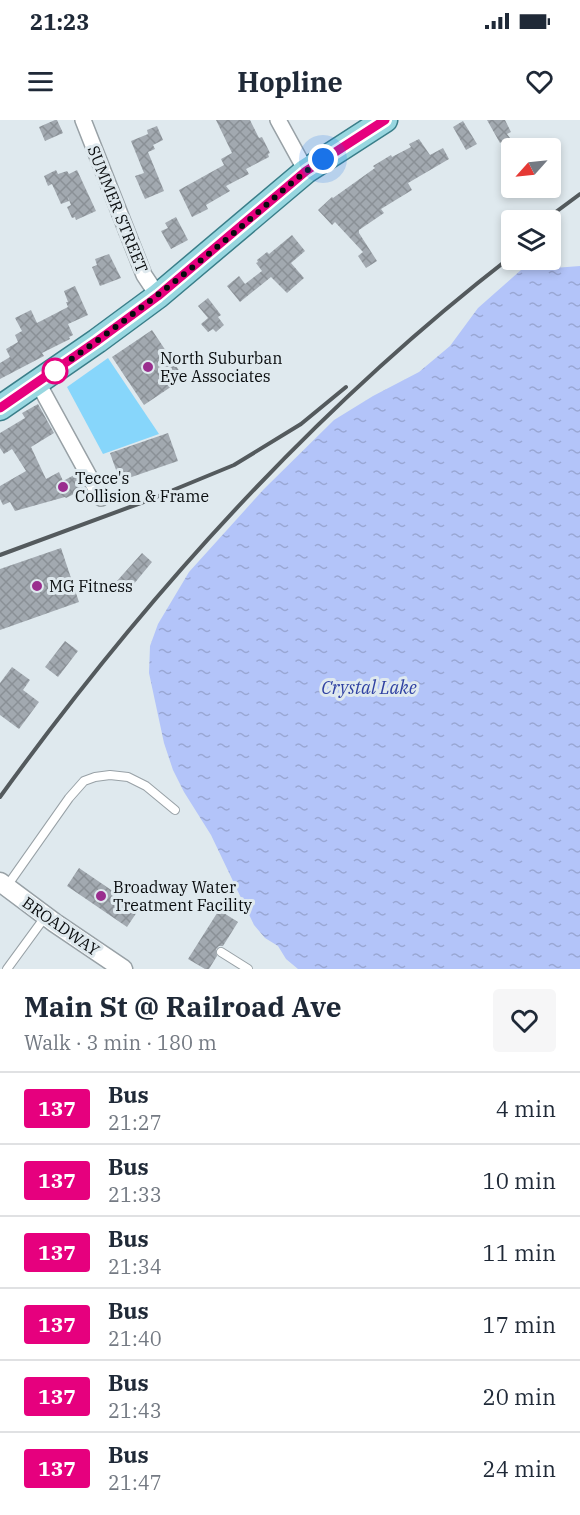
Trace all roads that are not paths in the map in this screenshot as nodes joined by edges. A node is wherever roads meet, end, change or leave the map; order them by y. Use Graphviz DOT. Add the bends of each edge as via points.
graph roads {
  1 [pos="83,120"];
  2 [pos="278,120"];
  3 [pos="385,120"];
  4 [pos="306,171"];
  5 [pos="158,296"];
  6 [pos="38,383"];
  7 [pos="0,408"];
  8 [pos="101,498"];
  9 [pos="175,810"];
  10 [pos="3,885"];
  11 [pos="46,916"];
  12 [pos="220,952"];
  13 [pos="7,969"];
  14 [pos="123,969"];
  15 [pos="248,969"];
  1 -- 5 [label="street, SUMMER STREET" via="144,275"];
  2 -- 4 [label="street"];
  3 -- 4 [label="main road"];
  4 -- 5 [label="main road"];
  5 -- 6 [label="main road"];
  6 -- 7 [label="main road"];
  6 -- 8 [label="street"];
  9 -- 10 [label="lane" via="135,780 119,776 90,778 74,791"];
  10 -- 11 [label="street, BROADWAY"];
  11 -- 13 [label="lane"];
  11 -- 14 [label="street, BROADWAY"];
  12 -- 15 [label="lane"];
}
